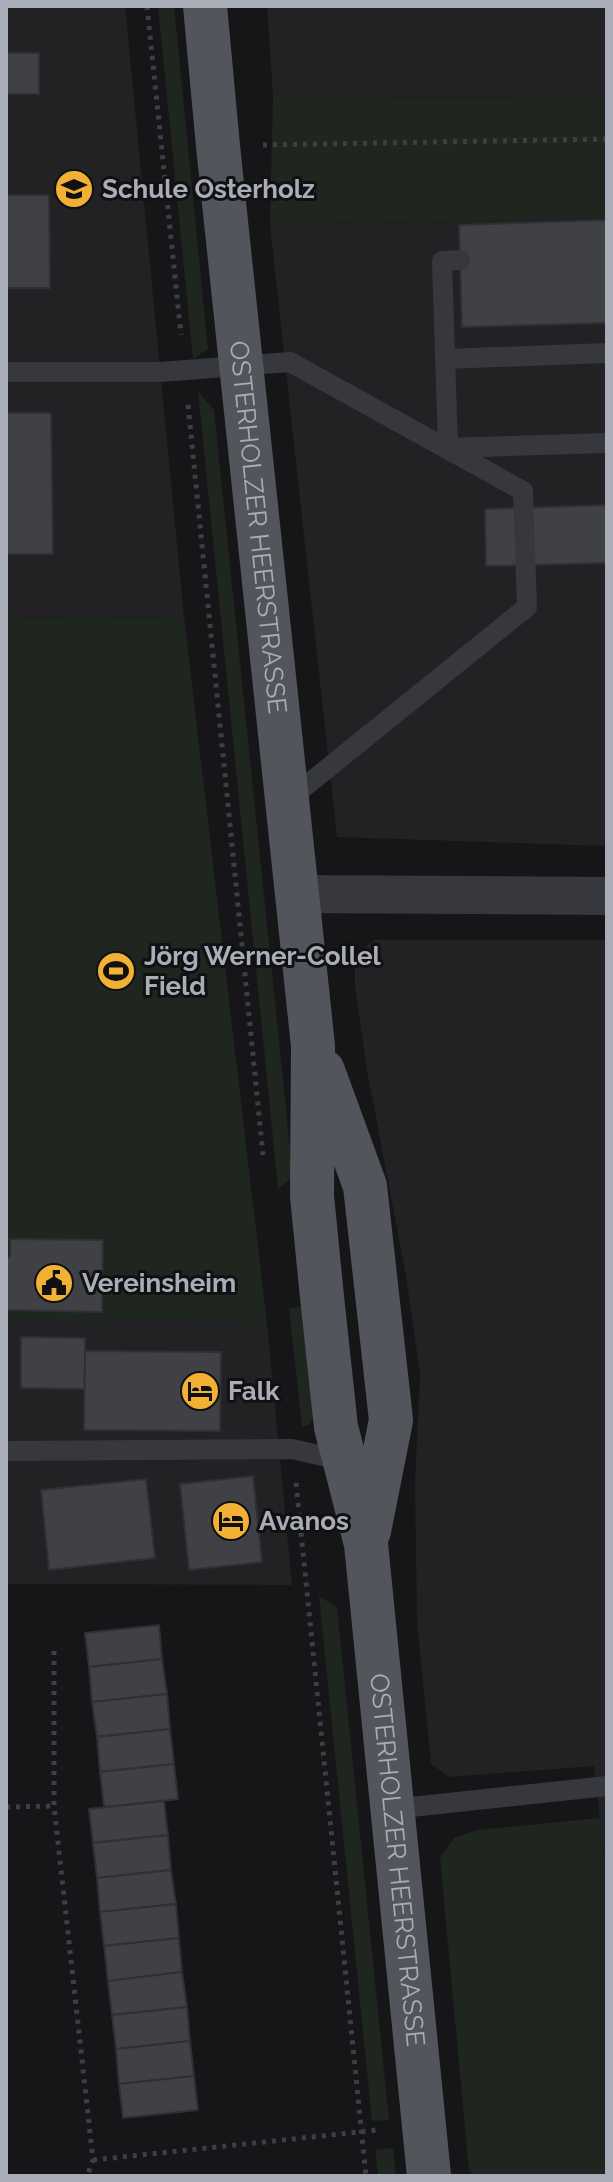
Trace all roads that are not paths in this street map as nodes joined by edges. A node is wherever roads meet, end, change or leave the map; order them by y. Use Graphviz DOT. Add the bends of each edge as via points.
graph roads {
  1 [pos="205,6"];
  2 [pos="460,260"];
  3 [pos="607,353"];
  4 [pos="445,359"];
  5 [pos="241,365"];
  6 [pos="6,372"];
  7 [pos="607,443"];
  8 [pos="448,448"];
  9 [pos="287,801"];
  10 [pos="297,894"];
  11 [pos="607,896"];
  12 [pos="6,1451"];
  13 [pos="364,1461"];
  14 [pos="607,1786"];
  15 [pos="392,1809"];
  16 [pos="429,2176"];
  1 -- 5 [label="main road, OSTERHOLZER HEERSTRASSE"];
  2 -- 4 [label="lane" via="442,261"];
  3 -- 4 [label="lane"];
  4 -- 8 [label="lane"];
  5 -- 6 [label="lane" via="160,372"];
  5 -- 8 [label="lane" via="290,362"];
  5 -- 9 [label="main road, OSTERHOLZER HEERSTRASSE"];
  7 -- 8 [label="lane"];
  8 -- 9 [label="lane" via="523,491 527,607"];
  9 -- 10 [label="main road, OSTERHOLZER HEERSTRASSE"];
  10 -- 11 [label="street"];
  10 -- 13 [label="main road, OSTERHOLZER HEERSTRASSE" via="313,1046 312,1196 336,1427"];
  12 -- 13 [label="lane" via="292,1449"];
  13 -- 15 [label="main road, OSTERHOLZER HEERSTRASSE" via="366,1544"];
  14 -- 15 [label="lane"];
  15 -- 16 [label="main road, OSTERHOLZER HEERSTRASSE"];
}
